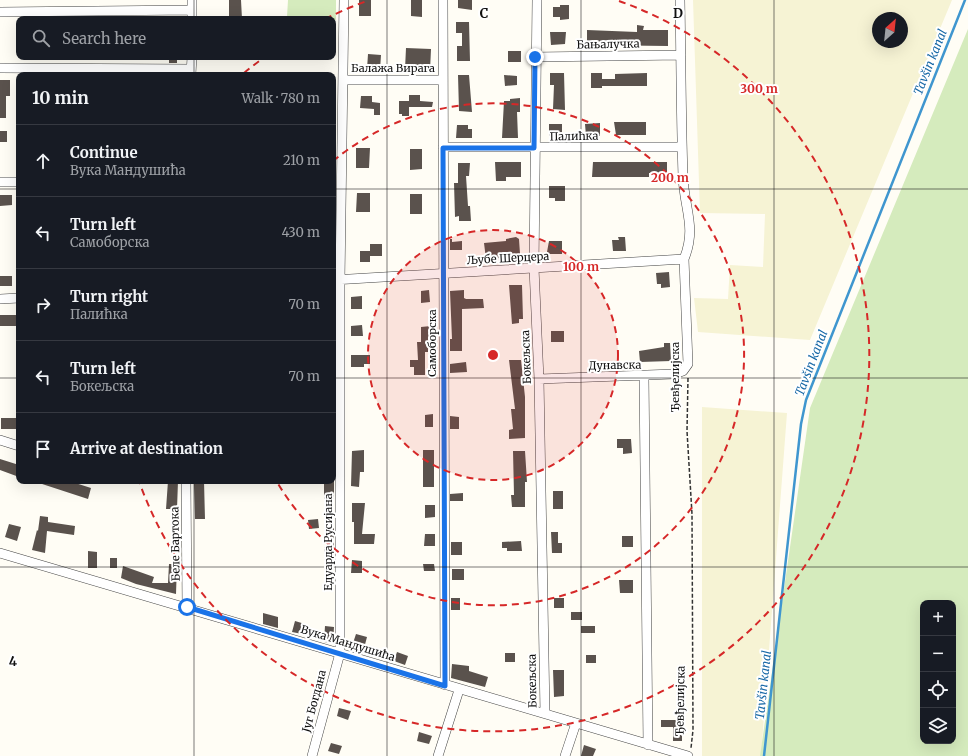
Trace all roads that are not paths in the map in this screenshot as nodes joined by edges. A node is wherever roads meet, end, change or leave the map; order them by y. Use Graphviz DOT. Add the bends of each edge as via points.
graph roads {
  1 [pos="192,0"];
  2 [pos="344,0"];
  3 [pos="442,0"];
  4 [pos="537,0"];
  5 [pos="680,0"];
  6 [pos="0,12"];
  7 [pos="192,15"];
  8 [pos="681,55"];
  9 [pos="535,57"];
  10 [pos="192,60"];
  11 [pos="0,68"];
  12 [pos="191,72"];
  13 [pos="344,80"];
  14 [pos="443,80"];
  15 [pos="682,147"];
  16 [pos="443,148"];
  17 [pos="534,148"];
  18 [pos="0,182"];
  19 [pos="16,182"];
  20 [pos="684,259"];
  21 [pos="534,268"];
  22 [pos="443,273"];
  23 [pos="337,280"];
  24 [pos="16,298"];
  25 [pos="0,299"];
  26 [pos="688,364"];
  27 [pos="644,376"];
  28 [pos="539,378"];
  29 [pos="0,440"];
  30 [pos="16,445"];
  31 [pos="186,484"];
  32 [pos="0,553"];
  33 [pos="187,607"];
  34 [pos="340,653"];
  35 [pos="445,686"];
  36 [pos="459,690"];
  37 [pos="545,713"];
  38 [pos="576,723"];
  39 [pos="648,745"];
  40 [pos="690,753"];
  41 [pos="312,756"];
  42 [pos="438,756"];
  43 [pos="565,756"];
  1 -- 7 [label="street"];
  2 -- 13 [label="street, Едуарда Русијана"];
  3 -- 14 [label="street, Самоборска"];
  4 -- 9 [label="street, Бокељска"];
  5 -- 8 [label="street, Ђевђелијска"];
  6 -- 7 [label="street"];
  8 -- 9 [label="street, Бањалучка"];
  8 -- 15 [label="street, Ђевђелијска"];
  9 -- 17 [label="street, Бокељска"];
  10 -- 12 [label="street"];
  11 -- 12 [label="street"];
  13 -- 14 [label="street, Балажа Вирага"];
  13 -- 23 [label="street, Едуарда Русијана"];
  14 -- 16 [label="street, Самоборска"];
  15 -- 17 [label="street, Палићка"];
  15 -- 20 [label="street, Ђевђелијска" via="684,189 690,222 690,245"];
  16 -- 17 [label="street, Палићка"];
  16 -- 22 [label="street, Самоборска"];
  17 -- 21 [label="street, Бокељска"];
  18 -- 19 [label="street"];
  20 -- 21 [label="street, Љубе Шерцера"];
  20 -- 26 [label="street, Ђевђелијска"];
  21 -- 22 [label="street, Љубе Шерцера"];
  21 -- 28 [label="street, Бокељска"];
  22 -- 23 [label="street, Љубе Шерцера"];
  22 -- 35 [label="street, Самоборска"];
  23 -- 34 [label="street, Едуарда Русијана"];
  24 -- 25 [label="street"];
  26 -- 27 [label="street, Дунавска" via="683,371 674,374"];
  27 -- 28 [label="street, Дунавска"];
  27 -- 39 [label="street"];
  28 -- 37 [label="street, Бокељска"];
  29 -- 30 [label="street"];
  31 -- 33 [label="street, Беле Бартока"];
  32 -- 33 [label="street, Вука Мандушића"];
  33 -- 34 [label="street, Вука Мандушића"];
  34 -- 35 [label="street, Вука Мандушића"];
  34 -- 41 [label="street, Југ Богдана"];
  35 -- 36 [label="street, Вука Мандушића"];
  36 -- 37 [label="street, Вука Мандушића"];
  36 -- 42 [label="street"];
  37 -- 38 [label="street, Вука Мандушића"];
  38 -- 39 [label="street, Вука Мандушића"];
  38 -- 43 [label="street"];
  39 -- 40 [label="street, Вука Мандушића"];
}
